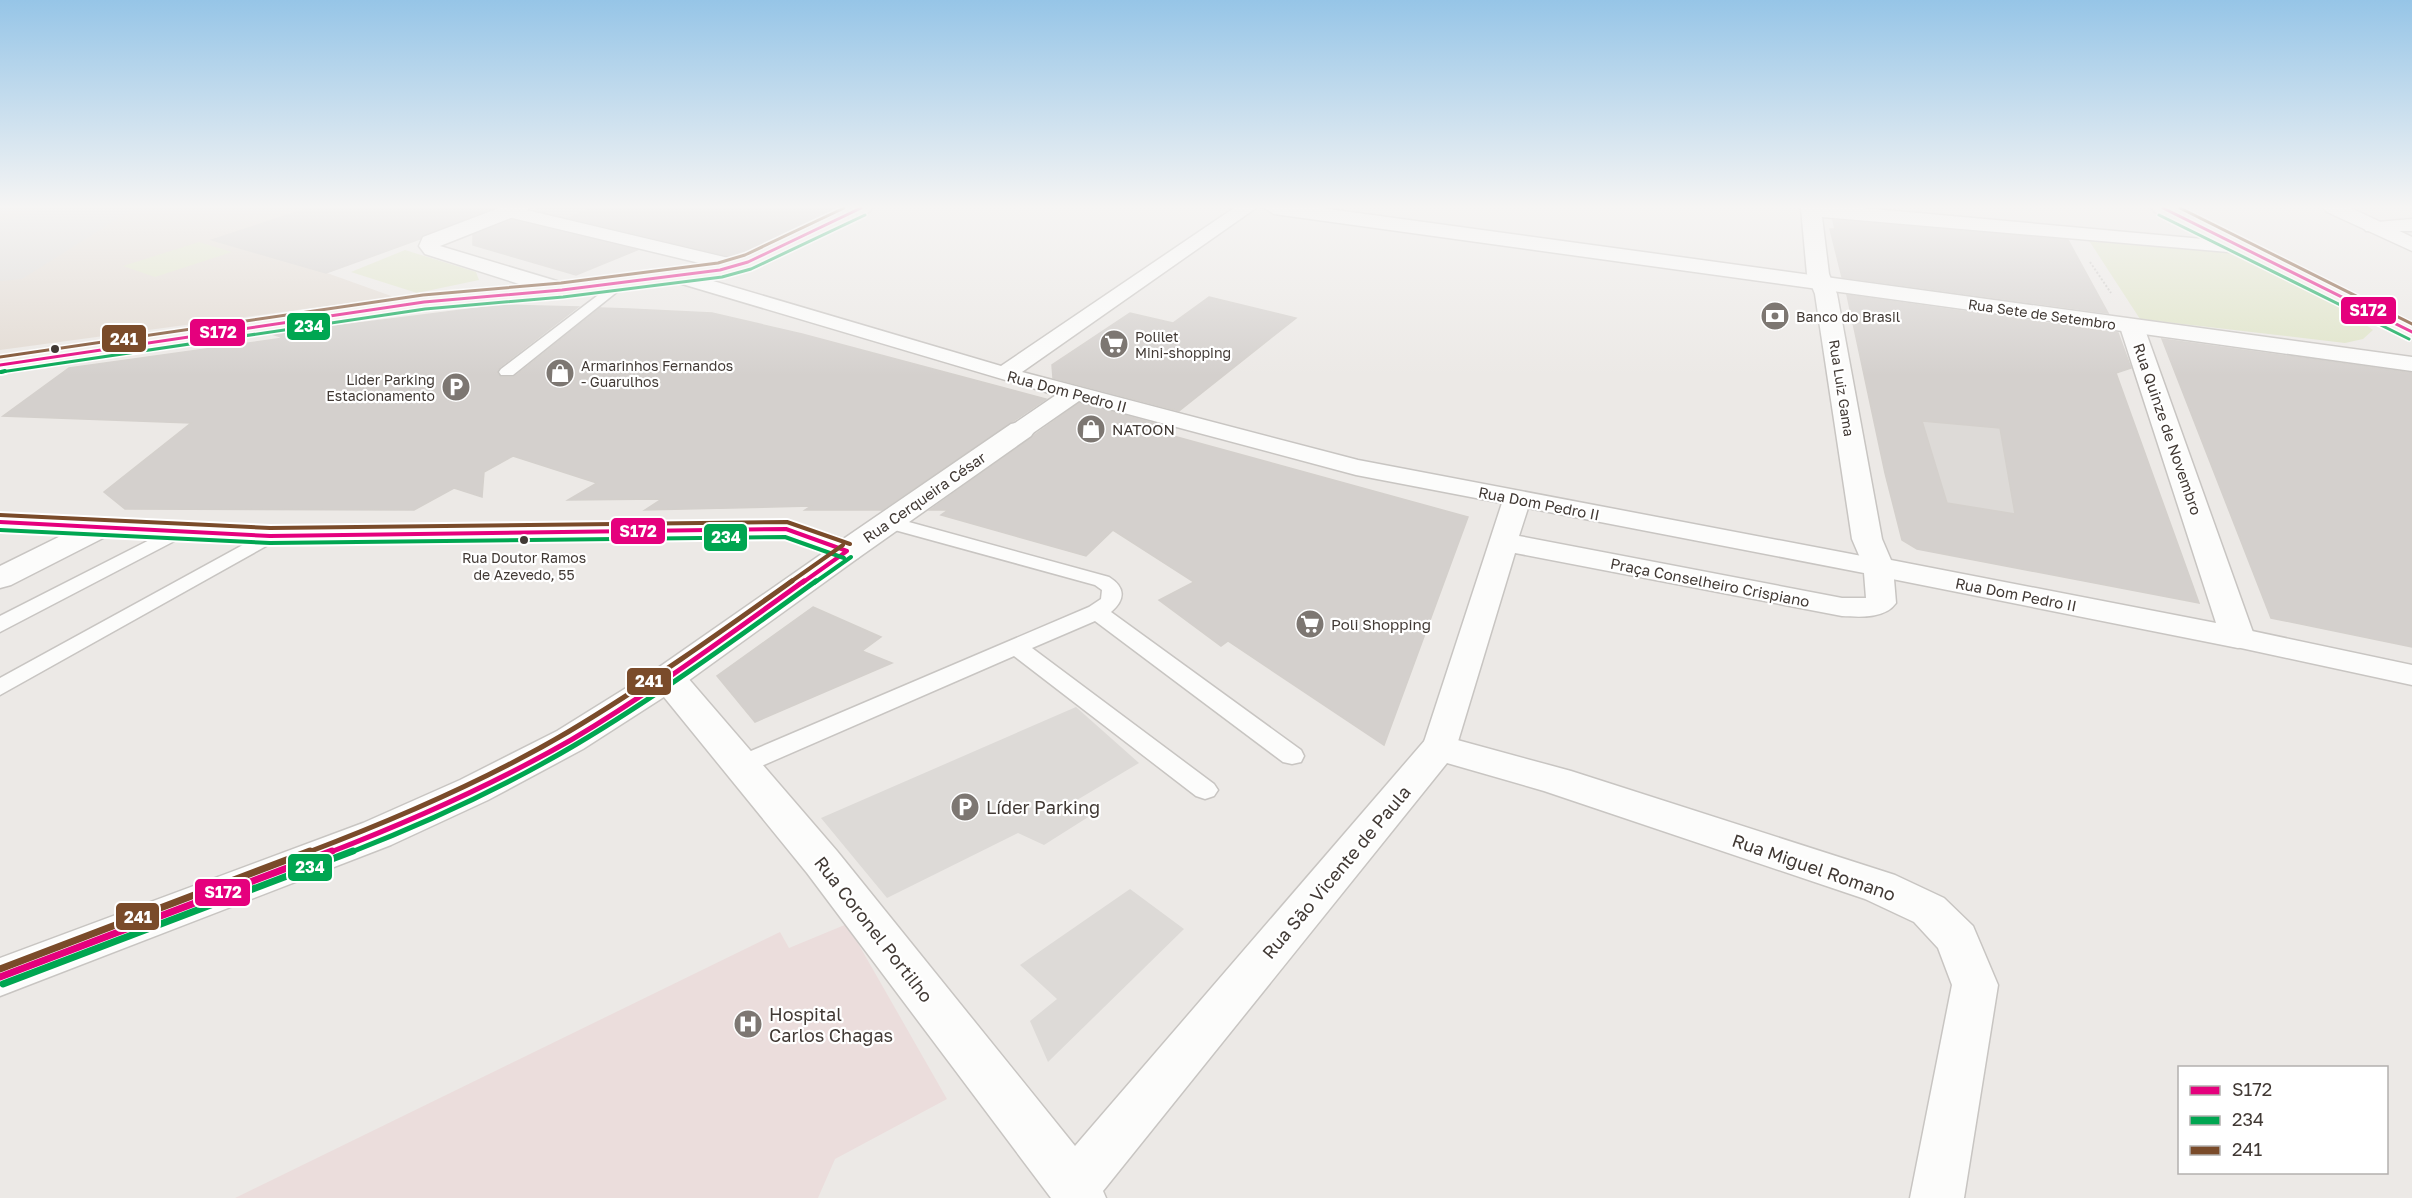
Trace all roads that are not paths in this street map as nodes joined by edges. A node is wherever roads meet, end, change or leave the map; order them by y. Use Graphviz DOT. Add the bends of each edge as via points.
graph roads {
  1 [pos="477,264"];
  2 [pos="728,264"];
  3 [pos="741,264"];
  4 [pos="1165,264"];
  5 [pos="1682,264"];
  6 [pos="1817,264"];
  7 [pos="2276,264"];
  8 [pos="736,266"];
  9 [pos="679,277"];
  10 [pos="1822,283"];
  11 [pos="618,284"];
  12 [pos="562,290"];
  13 [pos="2132,327"];
  14 [pos="2412,332"];
  15 [pos="2412,340"];
  16 [pos="2346,355"];
  17 [pos="2412,364"];
  18 [pos="0,365"];
  19 [pos="507,372"];
  20 [pos="1004,374"];
  21 [pos="1075,393"];
  22 [pos="1021,430"];
  23 [pos="1517,499"];
  24 [pos="0,522"];
  25 [pos="887,522"];
  26 [pos="99,528"];
  27 [pos="175,533"];
  28 [pos="270,536"];
  29 [pos="1504,542"];
  30 [pos="848,551"];
  31 [pos="1878,567"];
  32 [pos="0,578"];
  33 [pos="1097,612"];
  34 [pos="0,625"];
  35 [pos="2238,638"];
  36 [pos="1016,647"];
  37 [pos="2412,675"];
  38 [pos="668,678"];
  39 [pos="0,688"];
  40 [pos="1439,748"];
  41 [pos="1292,756"];
  42 [pos="741,765"];
  43 [pos="1204,790"];
  44 [pos="0,977"];
  45 [pos="1076,1192"];
  46 [pos="1938,1198"];
  1 -- 12 [label="street"];
  2 -- 8 [label="street"];
  3 -- 8 [label="main road"];
  4 -- 20 [label="street"];
  5 -- 10 [label="street, Rua Sete de Setembro"];
  6 -- 10 [label="street, Rua Luiz Gama"];
  7 -- 14 [label="main road"];
  8 -- 9 [label="main road"];
  9 -- 11 [label="main road"];
  9 -- 20 [label="street, Rua Dom Pedro II"];
  10 -- 13 [label="street, Rua Sete de Setembro"];
  10 -- 31 [label="street, Rua Luiz Gama" via="1827,294 1867,539"];
  11 -- 12 [label="main road"];
  11 -- 19 [label="lane"];
  12 -- 18 [label="main road" via="424,302"];
  13 -- 16 [label="street, Rua Sete de Setembro"];
  13 -- 35 [label="street, Rua Quinze de Novembro"];
  15 -- 16 [label="street, Rua Sete de Setembro" via="2394,352"];
  16 -- 17 [label="street, Rua Sete de Setembro"];
  20 -- 21 [label="street, Rua Dom Pedro II"];
  21 -- 22 [label="street, Rua Cerqueira César"];
  21 -- 23 [label="street, Rua Dom Pedro II" via="1356,467"];
  22 -- 25 [label="street, Rua Cerqueira César"];
  23 -- 29 [label="street, Rua São Vicente de Paula"];
  23 -- 31 [label="street, Rua Dom Pedro II"];
  24 -- 26 [label="street"];
  25 -- 30 [label="street, Rua Cerqueira César"];
  25 -- 33 [label="lane" via="1102,581 1112,588 1113,596 1111,603"];
  26 -- 27 [label="street"];
  26 -- 32 [label="street"];
  27 -- 28 [label="street"];
  27 -- 34 [label="lane"];
  28 -- 30 [label="street" via="786,529"];
  28 -- 39 [label="lane"];
  29 -- 31 [label="street, Praça Conselheiro Crispiano" via="1842,607 1866,608 1881,603"];
  29 -- 40 [label="street, Rua São Vicente de Paula"];
  30 -- 38 [label="street, Rua Cerqueira César"];
  31 -- 35 [label="street, Rua Dom Pedro II"];
  33 -- 36 [label="lane"];
  33 -- 41 [label="lane"];
  35 -- 37 [label="street, Rua Dom Pedro II"];
  36 -- 42 [label="lane"];
  36 -- 43 [label="lane"];
  38 -- 42 [label="street, Rua Coronel Portilho"];
  38 -- 44 [label="street, Rua Cerqueira César" via="570,740 377,834"];
  40 -- 45 [label="street, Rua São Vicente de Paula"];
  40 -- 46 [label="street, Rua Miguel Romano" via="1557,781 1880,887 1929,910 1957,939 1975,985"];
  42 -- 45 [label="street, Rua Coronel Portilho" via="822,862"];
}
